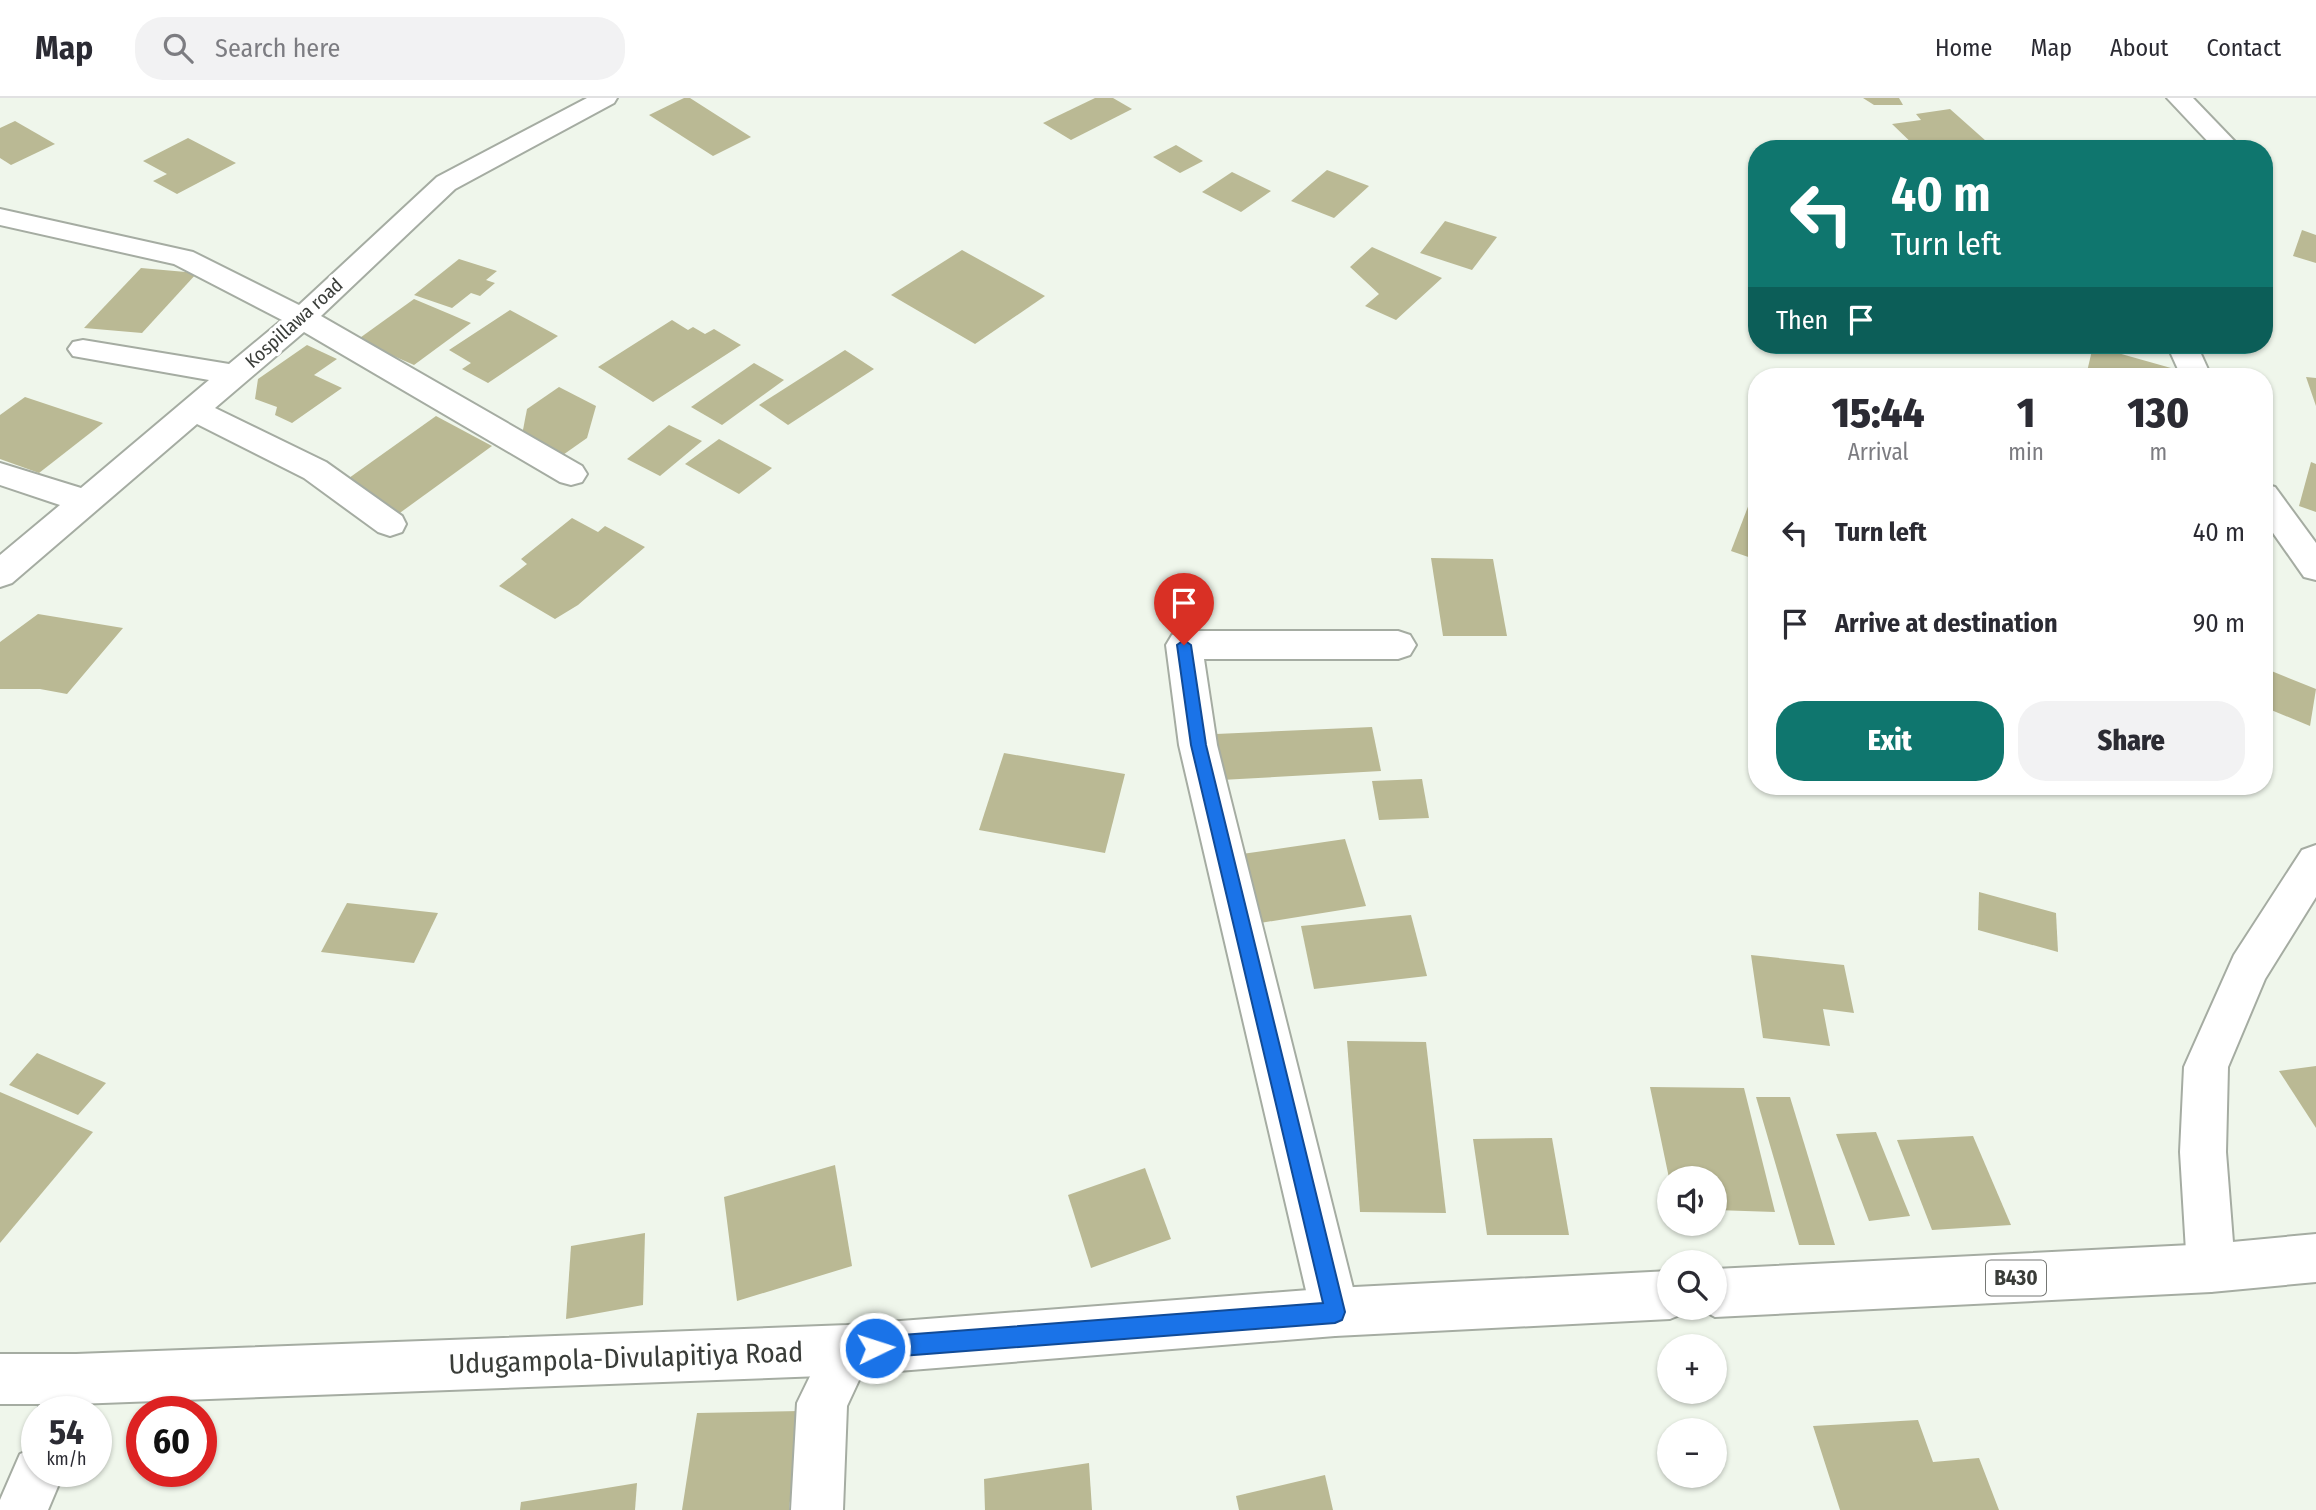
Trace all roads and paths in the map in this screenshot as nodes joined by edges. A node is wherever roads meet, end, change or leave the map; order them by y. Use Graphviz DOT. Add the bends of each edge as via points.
graph roads {
  1 [pos="605,98"];
  2 [pos="2179,98"];
  3 [pos="2220,140"];
  4 [pos="0,217"];
  5 [pos="302,318"];
  6 [pos="83,349"];
  7 [pos="235,375"];
  8 [pos="194,410"];
  9 [pos="0,474"];
  10 [pos="571,474"];
  11 [pos="88,502"];
  12 [pos="2273,508"];
  13 [pos="390,524"];
  14 [pos="2316,568"];
  15 [pos="0,574"];
  16 [pos="1398,646"];
  17 [pos="2316,862"];
  18 [pos="2316,1258"];
  19 [pos="2211,1268"];
  20 [pos="1727,1292"];
  21 [pos="1657,1296"];
  22 [pos="1335,1312"];
  23 [pos="848,1350"];
  24 [pos="0,1379"];
  25 [pos="69,1395"];
  26 [pos="32,1487"];
  27 [pos="22,1510"];
  28 [pos="817,1510"];
  1 -- 5 [label="street, Kospillawa road" via="446,183"];
  2 -- 3 [label="street"];
  4 -- 5 [label="street" via="183,258"];
  5 -- 7 [label="street, Kospillawa road"];
  5 -- 10 [label="street"];
  6 -- 7 [label="street"];
  7 -- 8 [label="street, Kospillawa road"];
  8 -- 11 [label="street, Kospillawa road"];
  8 -- 13 [label="street" via="315,470"];
  9 -- 11 [label="street"];
  11 -- 15 [label="street, Kospillawa road"];
  12 -- 14 [label="street"];
  16 -- 22 [label="street" via="1184,645 1198,745"];
  17 -- 19 [label="street" via="2249,968 2206,1067 2203,1153"];
  18 -- 19 [label="street, B430"];
  19 -- 20 [label="street, B430"];
  21 -- 22 [label="street, Udugampola-Divulapitiya Road"];
  22 -- 23 [label="street, Udugampola-Divulapitiya Road"];
  23 -- 25 [label="street, Udugampola-Divulapitiya Road"];
  23 -- 28 [label="street" via="822,1402"];
  24 -- 25 [label="street, Udugampola-Divulapitiya Road"];
  26 -- 27 [label="street"];
}
